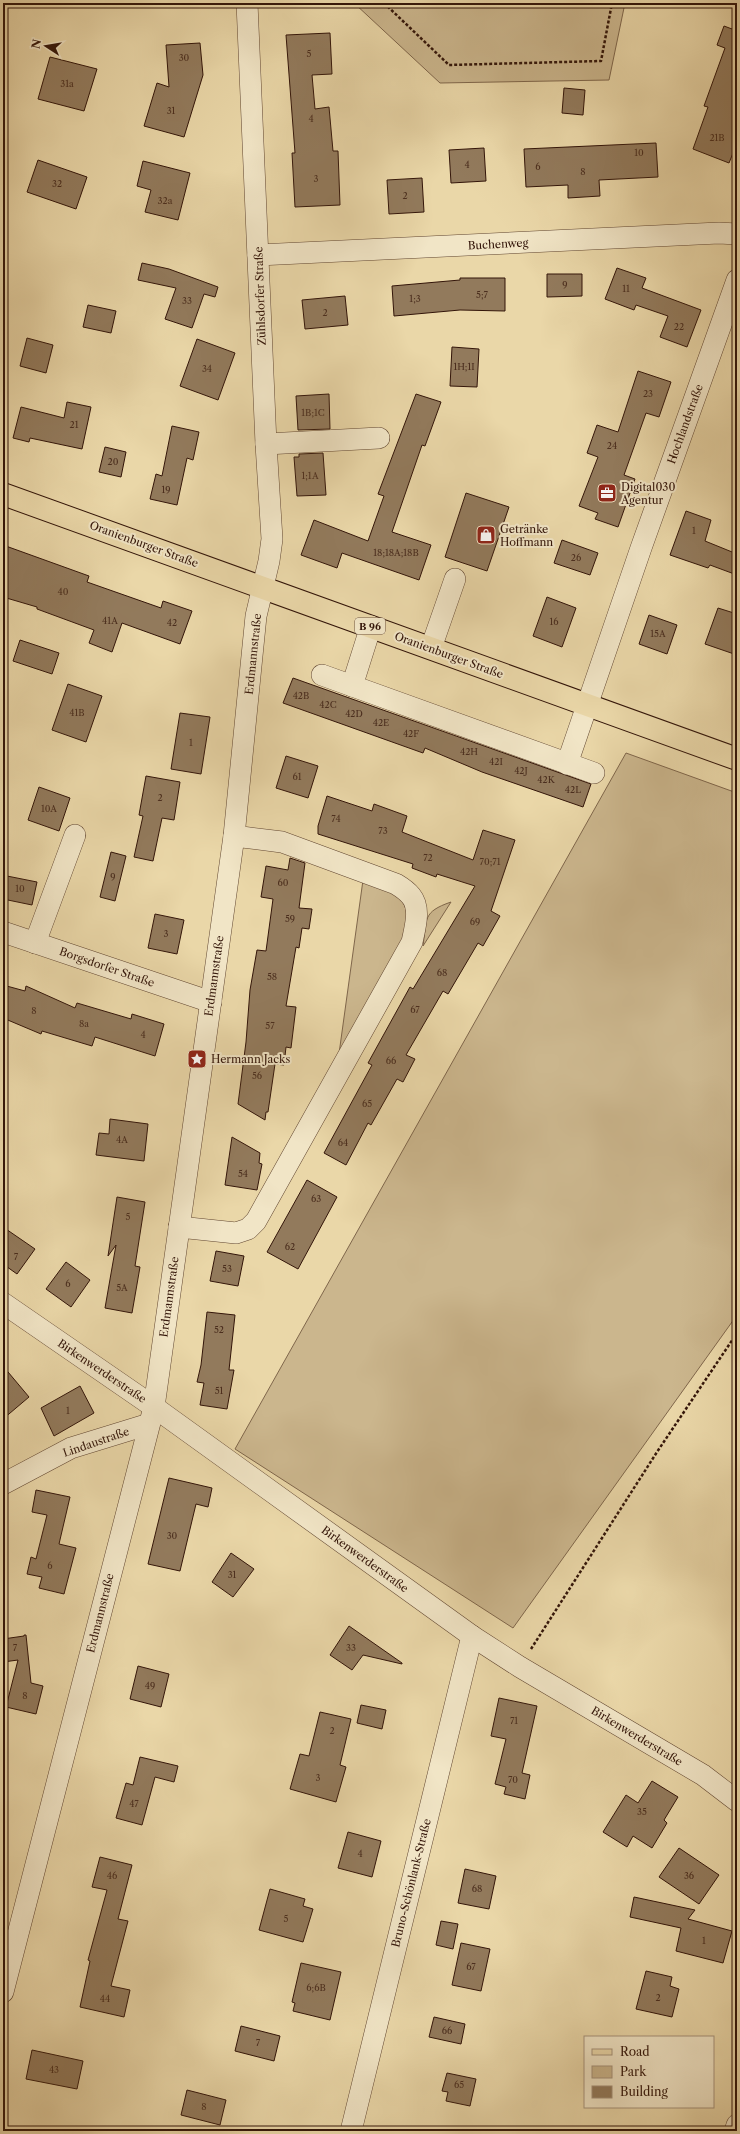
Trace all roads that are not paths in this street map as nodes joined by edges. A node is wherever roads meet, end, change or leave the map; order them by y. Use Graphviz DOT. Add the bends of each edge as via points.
graph roads {
  1 [pos="247,3"];
  2 [pos="737,234"];
  3 [pos="258,255"];
  4 [pos="737,280"];
  5 [pos="379,438"];
  6 [pos="266,444"];
  7 [pos="3,494"];
  8 [pos="455,579"];
  9 [pos="262,587"];
  10 [pos="371,626"];
  11 [pos="431,648"];
  12 [pos="322,675"];
  13 [pos="352,686"];
  14 [pos="588,704"];
  15 [pos="737,759"];
  16 [pos="567,764"];
  17 [pos="594,773"];
  18 [pos="75,836"];
  19 [pos="234,836"];
  20 [pos="3,932"];
  21 [pos="35,943"];
  22 [pos="211,1002"];
  23 [pos="179,1227"];
  24 [pos="3,1303"];
  25 [pos="151,1415"];
  26 [pos="3,1484"];
  27 [pos="472,1636"];
  28 [pos="737,1801"];
  29 [pos="3,1992"];
  30 [pos="737,2125"];
  31 [pos="351,2131"];
  32 [pos="735,2131"];
  1 -- 3 [label="street, Zühlsdorfer Straße"];
  2 -- 3 [label="street, Buchenweg"];
  3 -- 6 [label="street, Zühlsdorfer Straße"];
  4 -- 14 [label="street, Hochlandstraße" via="643,540"];
  5 -- 6 [label="street"];
  6 -- 9 [label="street, Zühlsdorfer Straße" via="272,539"];
  7 -- 9 [label="main road, Oranienburger Straße / B 96"];
  8 -- 11 [label="street"];
  9 -- 10 [label="main road, Oranienburger Straße / B 96"];
  9 -- 19 [label="street, Erdmannstraße" via="256,616"];
  10 -- 11 [label="main road, Oranienburger Straße / B 96"];
  10 -- 13 [label="street"];
  11 -- 14 [label="main road, Oranienburger Straße / B 96"];
  12 -- 13 [label="street"];
  13 -- 16 [label="street"];
  14 -- 15 [label="main road, Oranienburger Straße / B 96"];
  14 -- 16 [label="street, Hochlandstraße"];
  16 -- 17 [label="street"];
  18 -- 21 [label="street"];
  19 -- 22 [label="street, Erdmannstraße"];
  19 -- 23 [label="street" via="282,842 396,884 412,896 416,911 415,926 412,942 256,1221 248,1229 236,1233"];
  20 -- 21 [label="street, Borgsdorfer Straße"];
  21 -- 22 [label="street, Borgsdorfer Straße"];
  22 -- 23 [label="street, Erdmannstraße"];
  23 -- 25 [label="street, Erdmannstraße"];
  24 -- 25 [label="street, Birkenwerderstraße"];
  25 -- 26 [label="street, Lindaustraße" via="71,1448"];
  25 -- 27 [label="street, Birkenwerderstraße"];
  25 -- 29 [label="street, Erdmannstraße"];
  27 -- 28 [label="street, Birkenwerderstraße" via="703,1775"];
  27 -- 31 [label="street, Bruno-Schönlank-Straße"];
  30 -- 32 [label="street"];
}
